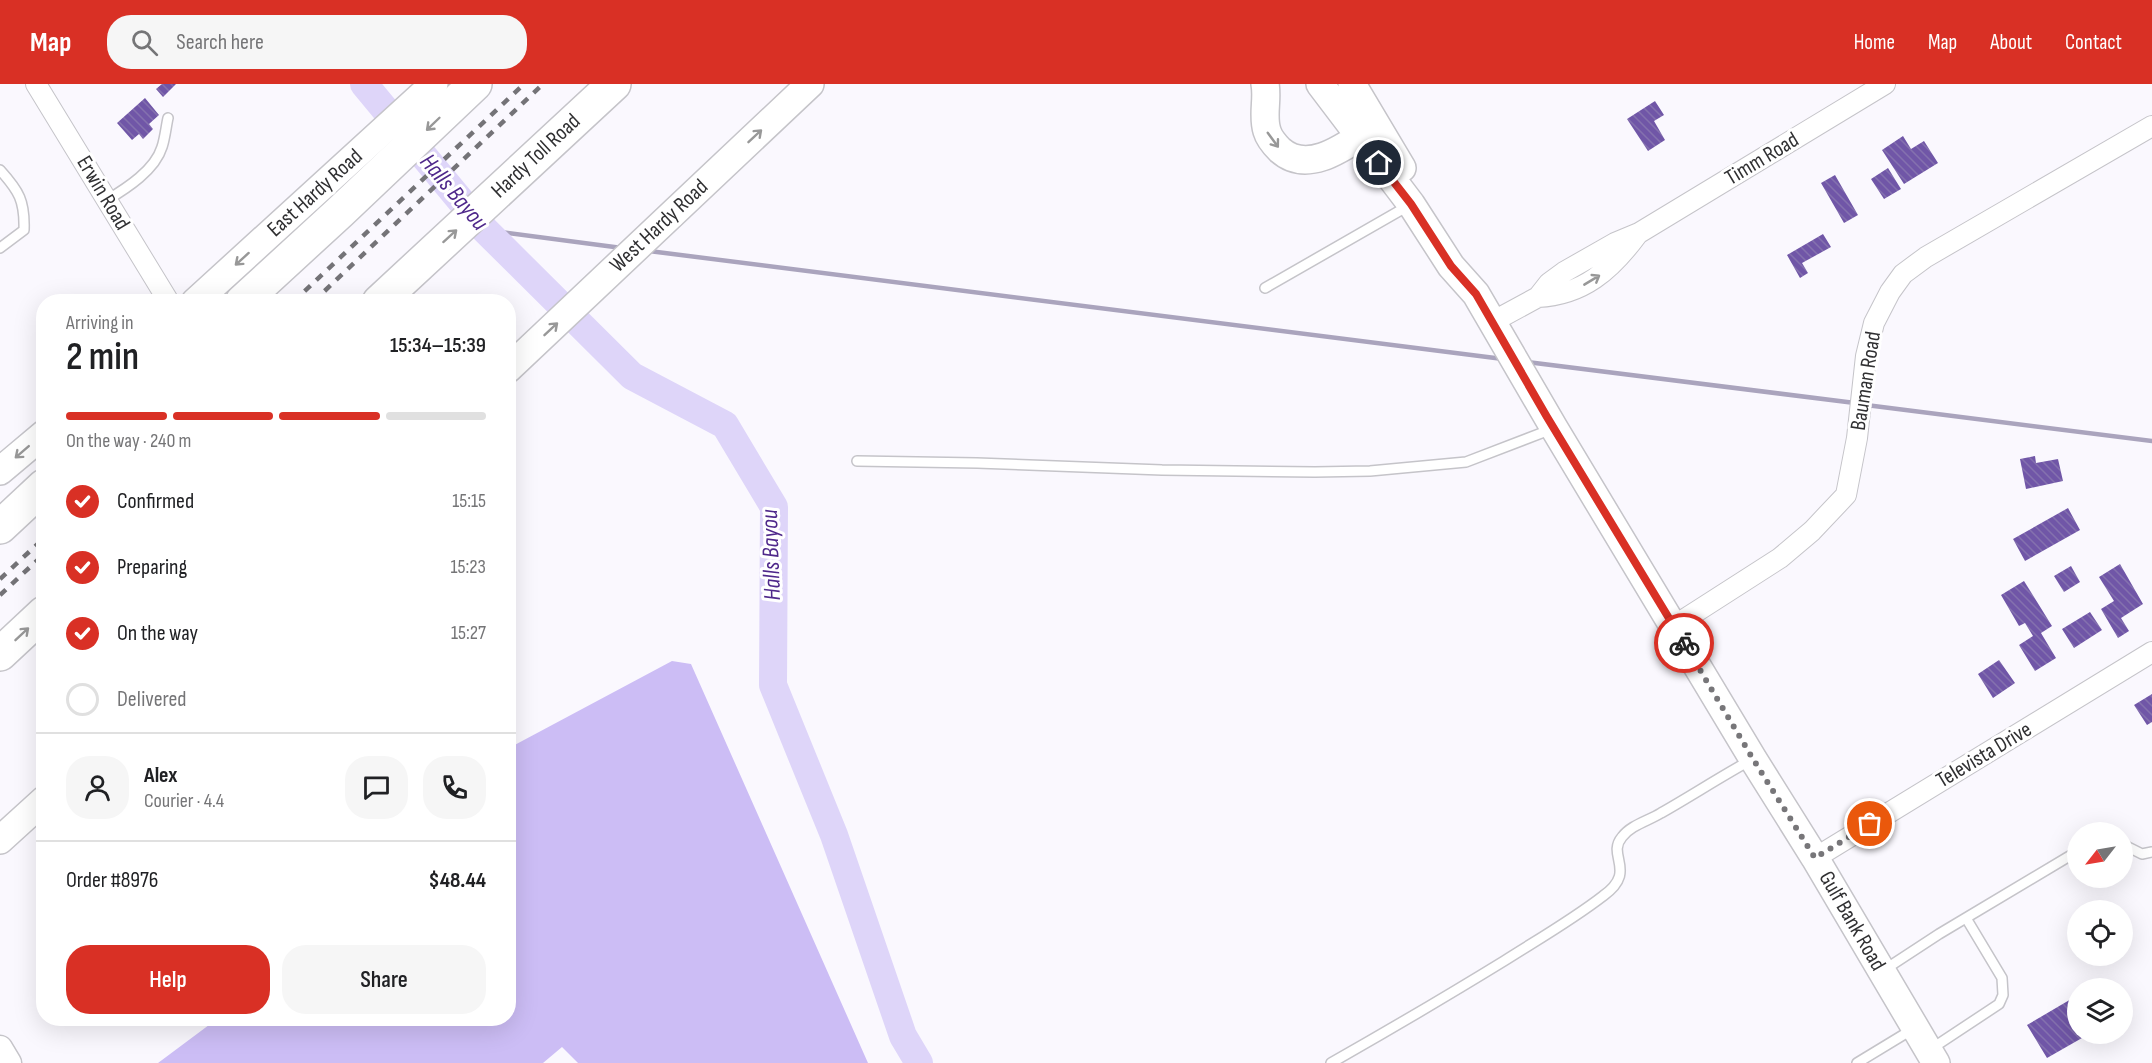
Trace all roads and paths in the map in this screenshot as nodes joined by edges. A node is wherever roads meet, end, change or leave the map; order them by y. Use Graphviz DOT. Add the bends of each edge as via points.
graph roads {
  1 [pos="36,84"];
  2 [pos="434,84"];
  3 [pos="475,84"];
  4 [pos="614,84"];
  5 [pos="810,84"];
  6 [pos="1265,84"];
  7 [pos="1320,84"];
  8 [pos="1352,84"];
  9 [pos="1886,84"];
  10 [pos="168,118"];
  11 [pos="2152,126"];
  12 [pos="1368,131"];
  13 [pos="0,170"];
  14 [pos="107,200"];
  15 [pos="1411,204"];
  16 [pos="0,248"];
  17 [pos="1264,288"];
  18 [pos="164,294"];
  19 [pos="204,294"];
  20 [pos="251,294"];
  21 [pos="387,294"];
  22 [pos="1476,294"];
  23 [pos="1496,329"];
  24 [pos="516,361"];
  25 [pos="1547,417"];
  26 [pos="36,441"];
  27 [pos="857,461"];
  28 [pos="0,471"];
  29 [pos="36,479"];
  30 [pos="36,493"];
  31 [pos="0,508"];
  32 [pos="0,526"];
  33 [pos="36,621"];
  34 [pos="1674,626"];
  35 [pos="2152,652"];
  36 [pos="0,654"];
  37 [pos="1753,759"];
  38 [pos="36,810"];
  39 [pos="0,840"];
  40 [pos="2133,850"];
  41 [pos="2152,852"];
  42 [pos="1815,858"];
  43 [pos="2067,858"];
  44 [pos="1966,918"];
  45 [pos="1882,972"];
  46 [pos="1927,1047"];
  47 [pos="0,1048"];
  48 [pos="9,1063"];
  49 [pos="1331,1063"];
  50 [pos="1857,1063"];
  1 -- 14 [label="street, Erwin Road"];
  2 -- 19 [label="main road, East Hardy Road, one-way"];
  3 -- 20 [label="highway, one-way"];
  21 -- 4 [label="highway, Hardy Toll Road, one-way"];
  24 -- 5 [label="main road, West Hardy Road, one-way"];
  6 -- 12 [label="main road, one-way" via="1267,131 1285,154 1311,160 1335,152"];
  7 -- 12 [label="main road, Gulf Bank Road"];
  8 -- 12 [label="main road"];
  9 -- 23 [label="street, Timm Road" via="1639,233 1622,256 1601,274 1573,291 1538,297"];
  10 -- 14 [label="lane" via="162,149 145,173"];
  11 -- 34 [label="street, Bauman Road" via="1903,274 1874,323 1846,495 1780,558"];
  12 -- 15 [label="main road, Gulf Bank Road"];
  12 -- 22 [label="main road"];
  13 -- 16 [label="lane" via="25,207 24,230"];
  14 -- 18 [label="street, Erwin Road"];
  15 -- 17 [label="lane"];
  15 -- 22 [label="main road, Gulf Bank Road" via="1451,266"];
  22 -- 23 [label="main road, Gulf Bank Road"];
  23 -- 25 [label="main road, Gulf Bank Road"];
  25 -- 27 [label="lane" via="1466,462 1370,471 1162,470"];
  25 -- 34 [label="main road, Gulf Bank Road"];
  26 -- 28 [label="main road, one-way"];
  29 -- 31 [label="highway"];
  30 -- 32 [label="highway"];
  36 -- 33 [label="highway, one-way"];
  34 -- 37 [label="main road, Gulf Bank Road"];
  35 -- 42 [label="street, Televista Drive"];
  37 -- 42 [label="main road, Gulf Bank Road"];
  37 -- 49 [label="lane" via="1620,838 1618,884 1605,896 1437,1002"];
  38 -- 39 [label="main road"];
  40 -- 41 [label="lane" via="2142,854"];
  42 -- 45 [label="main road, Gulf Bank Road"];
  43 -- 44 [label="lane"];
  44 -- 45 [label="lane"];
  44 -- 46 [label="lane" via="2002,978 2003,995 2000,1004"];
  45 -- 46 [label="main road, Gulf Bank Road"];
  46 -- 50 [label="lane"];
  47 -- 48 [label="street"];
}
